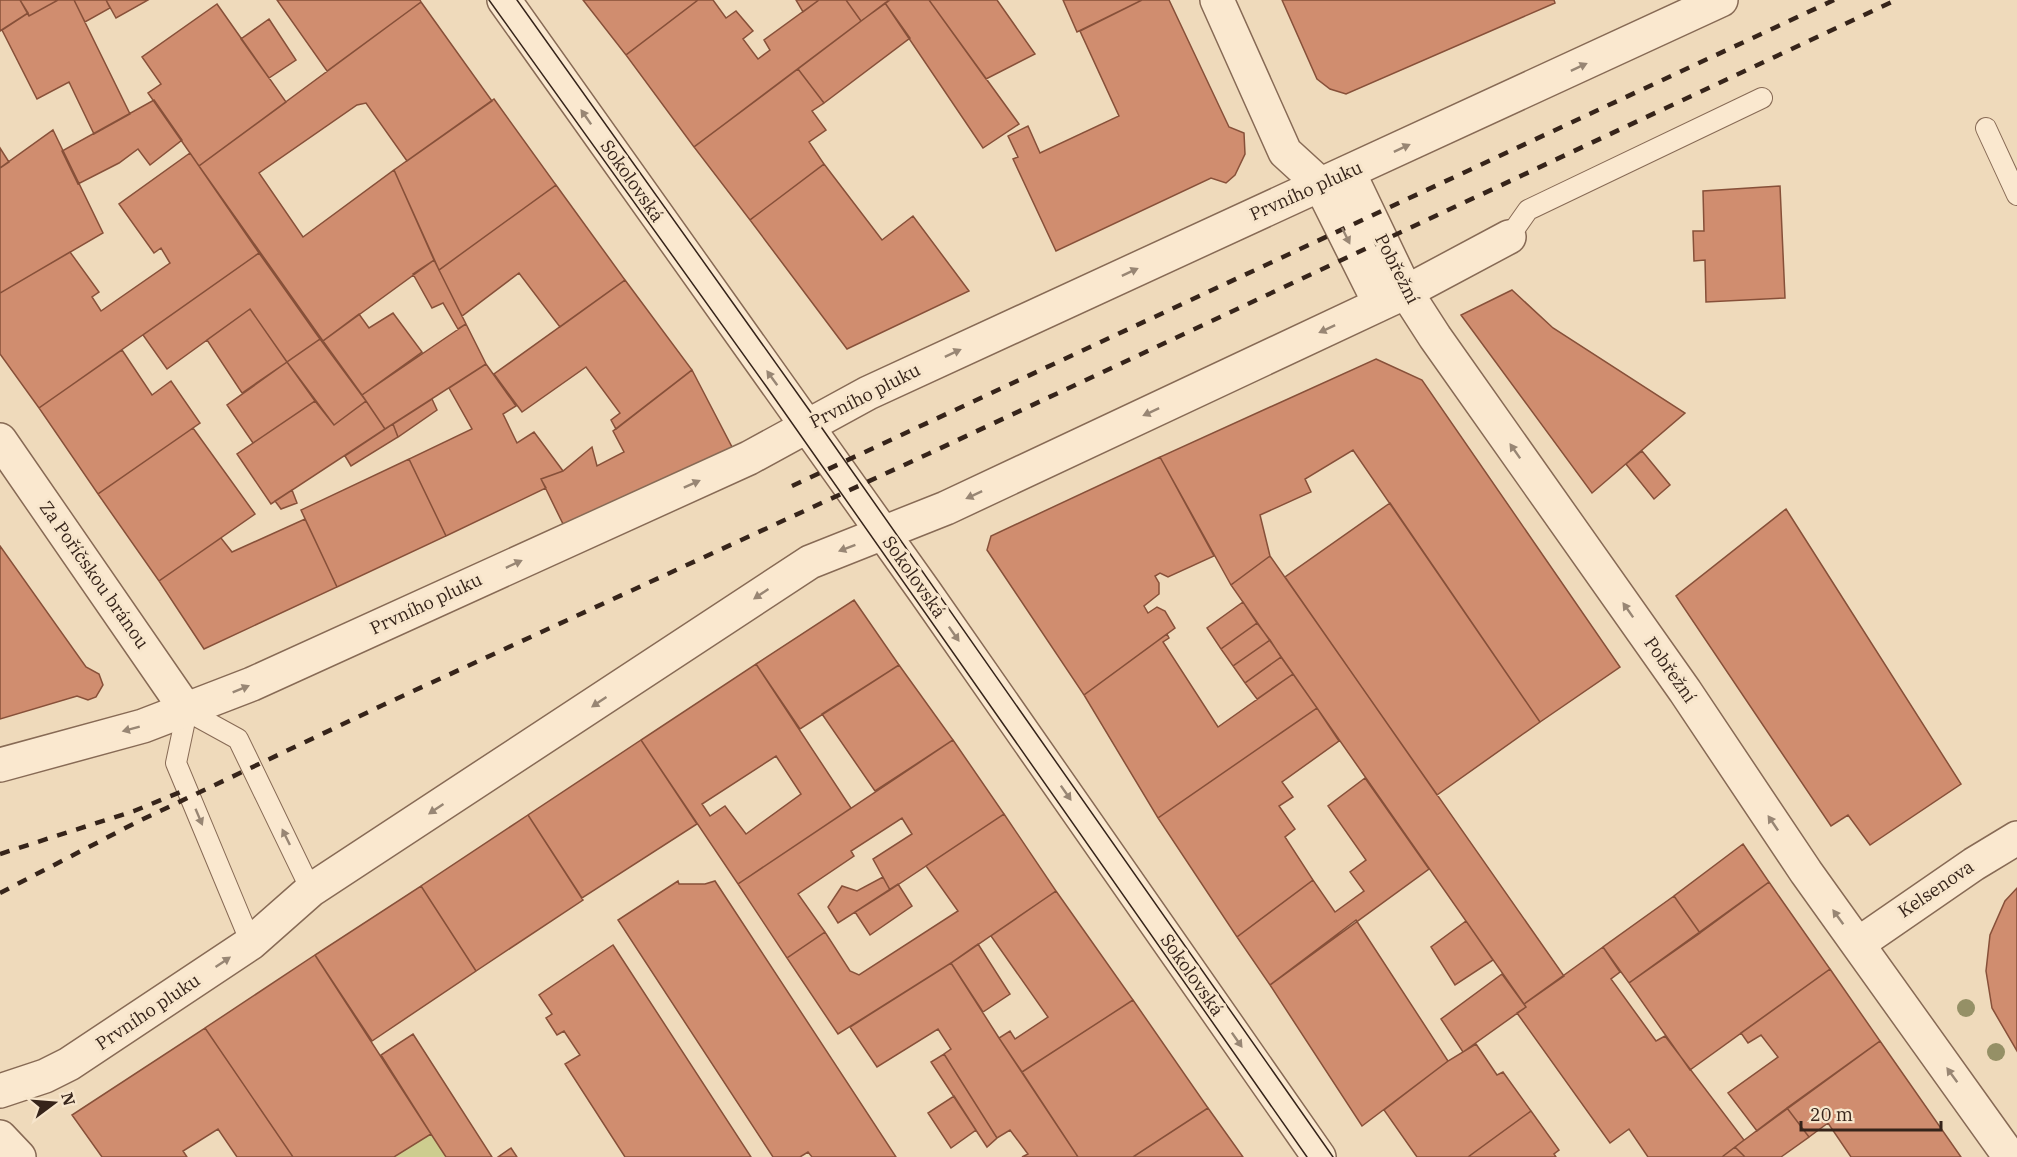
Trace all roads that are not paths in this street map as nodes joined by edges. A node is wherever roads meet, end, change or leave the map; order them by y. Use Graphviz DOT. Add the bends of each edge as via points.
graph roads {
  1 [pos="504,0"];
  2 [pos="1217,0"];
  3 [pos="1720,0"];
  4 [pos="1762,98"];
  5 [pos="1986,128"];
  6 [pos="1335,178"];
  7 [pos="2017,195"];
  8 [pos="1509,237"];
  9 [pos="1393,298"];
  10 [pos="807,426"];
  11 [pos="0,440"];
  12 [pos="884,534"];
  13 [pos="187,711"];
  14 [pos="0,765"];
  15 [pos="2017,838"];
  16 [pos="311,890"];
  17 [pos="251,943"];
  18 [pos="1858,944"];
  19 [pos="0,1090"];
  20 [pos="0,1137"];
  21 [pos="19,1157"];
  22 [pos="1319,1157"];
  23 [pos="2010,1157"];
  10 -- 1 [label="street, Sokolovská, one-way"];
  2 -- 6 [label="street, Pobřežní" via="1286,152"];
  6 -- 3 [label="street, Prvního pluku, one-way"];
  4 -- 8 [label="lane" via="1528,210"];
  5 -- 7 [label="lane"];
  6 -- 9 [label="street, Pobřežní"];
  10 -- 6 [label="street, Prvního pluku, one-way" via="868,393"];
  8 -- 9 [label="street, Prvního pluku"];
  9 -- 12 [label="street, Prvního pluku, one-way"];
  18 -- 9 [label="street, Pobřežní, one-way"];
  10 -- 12 [label="street, Sokolovská"];
  13 -- 10 [label="street, Prvního pluku, one-way" via="749,458"];
  11 -- 13 [label="street, Za Poříčskou bránou"];
  12 -- 16 [label="street, Prvního pluku, one-way" via="810,562"];
  12 -- 22 [label="street, Sokolovská, one-way"];
  13 -- 14 [label="street, Prvního pluku, one-way"];
  16 -- 13 [label="lane, one-way" via="238,739"];
  13 -- 17 [label="lane, one-way" via="176,763"];
  15 -- 18 [label="street, Kelsenova"];
  16 -- 17 [label="street, Prvního pluku"];
  19 -- 17 [label="street, Prvního pluku, one-way" via="69,1064"];
  23 -- 18 [label="street, Pobřežní, one-way"];
  20 -- 21 [label="street"];
}
